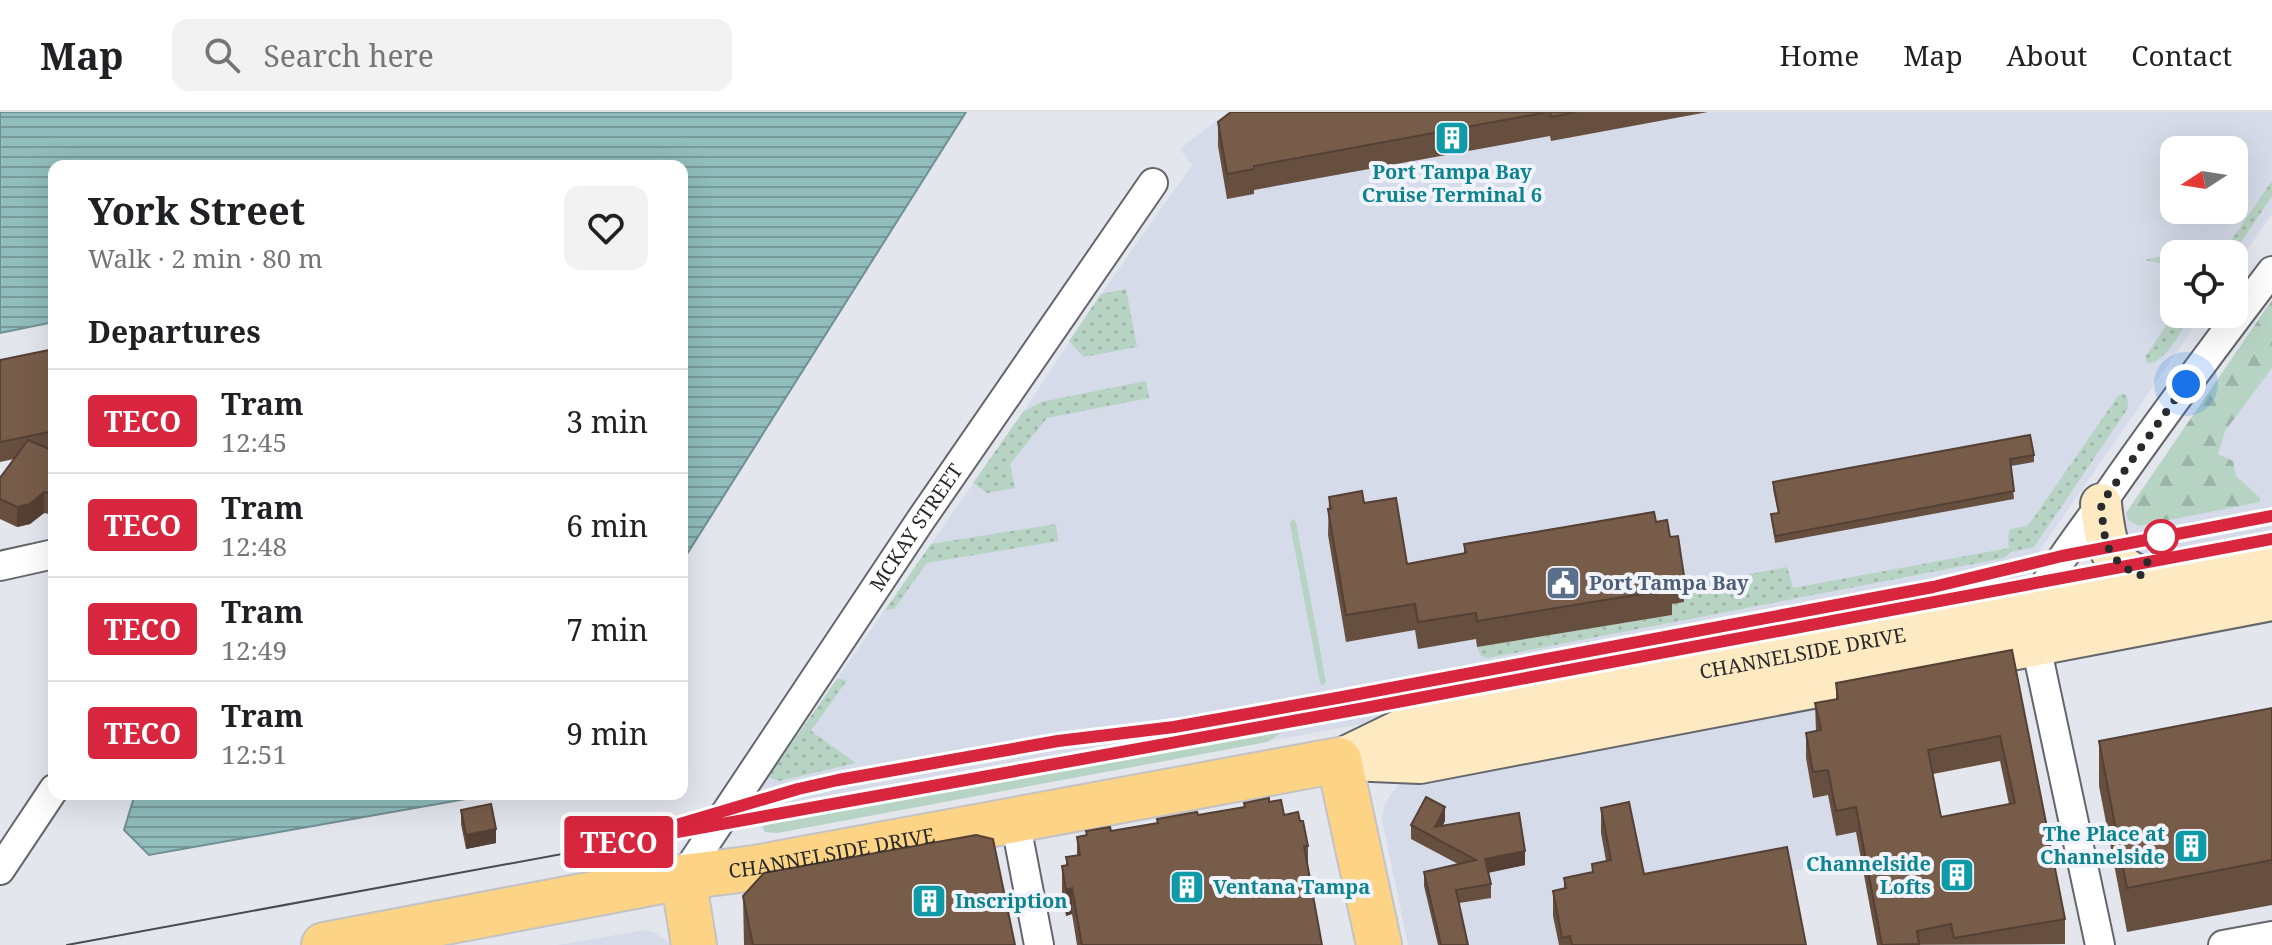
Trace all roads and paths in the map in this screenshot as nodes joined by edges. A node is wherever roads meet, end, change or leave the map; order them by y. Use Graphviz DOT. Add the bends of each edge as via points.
graph roads {
  1 [pos="1153,183"];
  2 [pos="2272,271"];
  3 [pos="2101,504"];
  4 [pos="48,555"];
  5 [pos="0,566"];
  6 [pos="2272,567"];
  7 [pos="2169,586"];
  8 [pos="2272,600"];
  9 [pos="2032,629"];
  10 [pos="1339,760"];
  11 [pos="48,798"];
  12 [pos="1015,820"];
  13 [pos="0,870"];
  14 [pos="683,877"];
  15 [pos="2272,936"];
  16 [pos="324,945"];
  17 [pos="694,945"];
  18 [pos="1039,945"];
  19 [pos="1379,945"];
  20 [pos="2100,945"];
  21 [pos="2223,945"];
  1 -- 14 [label="street, MCKAY STREET"];
  2 -- 3 [label="street"];
  3 -- 7 [label="main road" via="2107,547 2121,567"];
  3 -- 9 [label="street" via="2045,582"];
  4 -- 5 [label="street"];
  6 -- 7 [label="main road, CHANNELSIDE DRIVE"];
  7 -- 9 [label="main road, CHANNELSIDE DRIVE"];
  8 -- 9 [label="main road, CHANNELSIDE DRIVE"];
  9 -- 10 [label="main road, CHANNELSIDE DRIVE" via="1420,763"];
  9 -- 20 [label="street"];
  10 -- 12 [label="main road, CHANNELSIDE DRIVE"];
  10 -- 19 [label="main road"];
  11 -- 13 [label="street"];
  12 -- 14 [label="main road, CHANNELSIDE DRIVE"];
  12 -- 18 [label="street"];
  14 -- 16 [label="main road, CHANNELSIDE DRIVE"];
  14 -- 17 [label="main road"];
  15 -- 21 [label="street"];
}
